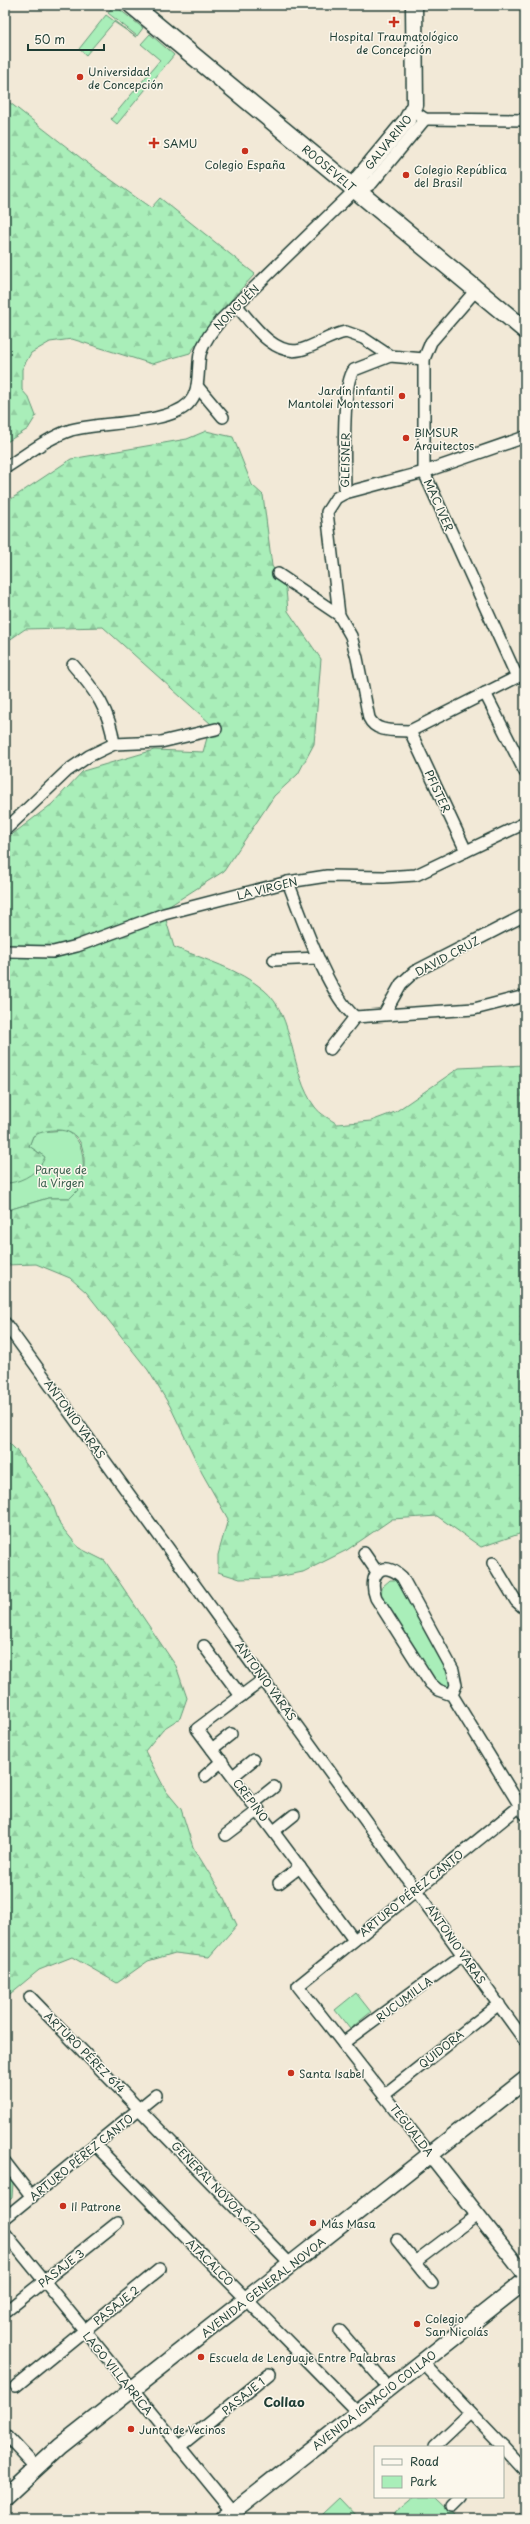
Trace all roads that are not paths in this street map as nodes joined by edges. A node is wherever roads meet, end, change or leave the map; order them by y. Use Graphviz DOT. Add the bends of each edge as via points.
graph roads {
  1 [pos="132,5"];
  2 [pos="414,5"];
  3 [pos="415,106"];
  4 [pos="425,119"];
  5 [pos="525,120"];
  6 [pos="355,190"];
  7 [pos="476,290"];
  8 [pos="236,305"];
  9 [pos="525,330"];
  10 [pos="390,356"];
  11 [pos="424,359"];
  12 [pos="197,386"];
  13 [pos="222,417"];
  14 [pos="525,437"];
  15 [pos="5,468"];
  16 [pos="424,472"];
  17 [pos="345,493"];
  18 [pos="278,574"];
  19 [pos="339,615"];
  20 [pos="73,665"];
  21 [pos="521,675"];
  22 [pos="485,693"];
  23 [pos="216,729"];
  24 [pos="410,731"];
  25 [pos="114,744"];
  26 [pos="525,772"];
  27 [pos="525,823"];
  28 [pos="5,830"];
  29 [pos="466,851"];
  30 [pos="288,882"];
  31 [pos="525,915"];
  32 [pos="5,951"];
  33 [pos="318,958"];
  34 [pos="274,960"];
  35 [pos="525,996"];
  36 [pos="384,1014"];
  37 [pos="356,1017"];
  38 [pos="330,1049"];
  39 [pos="5,1323"];
  40 [pos="364,1552"];
  41 [pos="493,1563"];
  42 [pos="377,1572"];
  43 [pos="525,1609"];
  44 [pos="204,1646"];
  45 [pos="264,1679"];
  46 [pos="452,1695"];
  47 [pos="241,1696"];
  48 [pos="230,1734"];
  49 [pos="212,1749"];
  50 [pos="253,1760"];
  51 [pos="222,1761"];
  52 [pos="204,1776"];
  53 [pos="233,1776"];
  54 [pos="274,1787"];
  55 [pos="256,1807"];
  56 [pos="523,1807"];
  57 [pos="294,1815"];
  58 [pos="274,1831"];
  59 [pos="226,1835"];
  60 [pos="300,1867"];
  61 [pos="279,1883"];
  62 [pos="416,1888"];
  63 [pos="354,1940"];
  64 [pos="464,1954"];
  65 [pos="298,1986"];
  66 [pos="30,1997"];
  67 [pos="499,2004"];
  68 [pos="525,2041"];
  69 [pos="343,2043"];
  70 [pos="525,2080"];
  71 [pos="156,2095"];
  72 [pos="384,2095"];
  73 [pos="140,2108"];
  74 [pos="95,2145"];
  75 [pos="430,2154"];
  76 [pos="5,2162"];
  77 [pos="32,2197"];
  78 [pos="478,2215"];
  79 [pos="5,2218"];
  80 [pos="117,2223"];
  81 [pos="5,2233"];
  82 [pos="397,2240"];
  83 [pos="415,2262"];
  84 [pos="291,2265"];
  85 [pos="160,2269"];
  86 [pos="525,2275"];
  87 [pos="44,2281"];
  88 [pos="525,2281"];
  89 [pos="432,2283"];
  90 [pos="248,2299"];
  91 [pos="5,2312"];
  92 [pos="84,2331"];
  93 [pos="340,2331"];
  94 [pos="422,2362"];
  95 [pos="269,2374"];
  96 [pos="16,2386"];
  97 [pos="389,2388"];
  98 [pos="132,2390"];
  99 [pos="358,2413"];
  100 [pos="470,2413"];
  101 [pos="5,2434"];
  102 [pos="435,2446"];
  103 [pos="499,2446"];
  104 [pos="179,2447"];
  105 [pos="504,2452"];
  106 [pos="36,2467"];
  107 [pos="525,2470"];
  108 [pos="5,2497"];
  109 [pos="461,2498"];
  110 [pos="453,2506"];
  111 [pos="228,2515"];
  112 [pos="525,2517"];
  113 [pos="523,2519"];
  1 -- 6 [label="main road, ROOSEVELT"];
  2 -- 3 [label="main road"];
  3 -- 4 [label="street, GALVARINO" via="418,114"];
  3 -- 6 [label="main road, GALVARINO" via="407,120 359,178"];
  4 -- 5 [label="street, GALVARINO"];
  4 -- 6 [label="street, GALVARINO" via="372,183"];
  6 -- 7 [label="main road, ROOSEVELT"];
  6 -- 8 [label="street, NONGUÉN"];
  7 -- 9 [label="main road, ROOSEVELT"];
  7 -- 11 [label="street, MAC IVER" via="431,342"];
  8 -- 10 [label="street" via="264,336 283,348 299,350 346,332 363,338"];
  8 -- 12 [label="street, NONGUÉN" via="220,320 204,343 198,364"];
  10 -- 11 [label="street, GLEISNER"];
  10 -- 17 [label="street, GLEISNER" via="354,370 349,375"];
  11 -- 16 [label="street, MAC IVER"];
  12 -- 13 [label="street"];
  12 -- 15 [label="street, NONGUÉN" via="192,400 173,414 93,425 68,432"];
  14 -- 16 [label="street"];
  16 -- 17 [label="street"];
  16 -- 21 [label="street, MAC IVER"];
  17 -- 19 [label="street, GLEISNER" via="336,498 328,512"];
  18 -- 19 [label="street, GLEISNER"];
  19 -- 24 [label="street, GLEISNER" via="351,636 371,722 380,728"];
  20 -- 25 [label="street" via="102,701 110,718"];
  21 -- 22 [label="street"];
  22 -- 24 [label="street"];
  22 -- 26 [label="street"];
  23 -- 25 [label="street" via="161,742"];
  24 -- 29 [label="street, PFISTER"];
  25 -- 28 [label="street" via="89,756 67,771"];
  27 -- 29 [label="street, LA VIRGEN"];
  29 -- 30 [label="street, LA VIRGEN" via="416,875 327,876"];
  30 -- 32 [label="street, LA VIRGEN" via="164,914 77,946 53,952"];
  30 -- 33 [label="street"];
  31 -- 36 [label="street, DAVID CRUZ" via="414,972 398,988"];
  33 -- 34 [label="street"];
  33 -- 37 [label="street" via="346,1009"];
  35 -- 36 [label="street" via="474,1010"];
  36 -- 37 [label="street"];
  37 -- 38 [label="street"];
  39 -- 45 [label="street, ANTONIO VARAS"];
  40 -- 42 [label="street"];
  41 -- 43 [label="street" via="516,1601"];
  42 -- 46 [label="street" via="372,1584 376,1598 430,1683 438,1690"];
  42 -- 46 [label="street" via="390,1568 402,1577 453,1670 456,1685"];
  44 -- 47 [label="street"];
  45 -- 47 [label="street, CREPINO"];
  45 -- 62 [label="street, ANTONIO VARAS"];
  46 -- 56 [label="street"];
  47 -- 49 [label="street, CREPINO" via="197,1730"];
  48 -- 49 [label="street"];
  49 -- 51 [label="street, CREPINO"];
  50 -- 53 [label="street"];
  51 -- 52 [label="street"];
  51 -- 53 [label="street, CREPINO"];
  53 -- 55 [label="street, CREPINO"];
  54 -- 55 [label="street"];
  55 -- 58 [label="street, CREPINO"];
  55 -- 59 [label="street"];
  56 -- 62 [label="street, ARTURO PÉREZ CANTO"];
  57 -- 58 [label="street"];
  58 -- 60 [label="street, CREPINO"];
  60 -- 61 [label="street"];
  60 -- 63 [label="street, CREPINO"];
  62 -- 63 [label="street, ARTURO PÉREZ CANTO"];
  62 -- 64 [label="street, ANTONIO VARAS"];
  63 -- 65 [label="street, ARTURO PÉREZ CANTO"];
  64 -- 67 [label="street, ANTONIO VARAS"];
  64 -- 69 [label="street, RUCUMILLA"];
  65 -- 69 [label="street, TEGUALDA"];
  66 -- 73 [label="street, ARTURO PÉREZ 614"];
  67 -- 68 [label="street, ANTONIO VARAS"];
  67 -- 72 [label="street, QUIDORA"];
  69 -- 72 [label="street, TEGUALDA"];
  70 -- 75 [label="main road, AVENIDA GENERAL NOVOA"];
  71 -- 73 [label="street, ARTURO PÉREZ CANTO"];
  72 -- 75 [label="street, TEGUALDA"];
  73 -- 74 [label="street, ARTURO PÉREZ CANTO"];
  73 -- 84 [label="street, GENERAL NOVOA 612"];
  74 -- 77 [label="street, ARTURO PÉREZ CANTO"];
  74 -- 90 [label="street, ATACALCO"];
  75 -- 78 [label="street, TEGUALDA"];
  75 -- 84 [label="main road, AVENIDA GENERAL NOVOA"];
  76 -- 77 [label="street"];
  77 -- 79 [label="street, ARTURO PÉREZ CANTO"];
  78 -- 83 [label="street"];
  78 -- 86 [label="street, TEGUALDA"];
  80 -- 87 [label="street, PASAJE 3"];
  81 -- 87 [label="street, LAGO VILLARRICA"];
  82 -- 83 [label="street"];
  83 -- 89 [label="street"];
  84 -- 90 [label="main road, AVENIDA GENERAL NOVOA"];
  85 -- 92 [label="street, PASAJE 2"];
  87 -- 91 [label="street, PASAJE 3"];
  87 -- 92 [label="street, LAGO VILLARRICA"];
  88 -- 94 [label="main road, AVENIDA IGNACIO COLLAO"];
  90 -- 98 [label="main road, AVENIDA GENERAL NOVOA"];
  90 -- 99 [label="street, ATACALCO"];
  92 -- 96 [label="street, PASAJE 2"];
  92 -- 98 [label="street, LAGO VILLARRICA"];
  93 -- 97 [label="street"];
  94 -- 97 [label="main road, AVENIDA IGNACIO COLLAO"];
  94 -- 100 [label="street"];
  95 -- 104 [label="street, PASAJE 1"];
  97 -- 99 [label="main road, AVENIDA IGNACIO COLLAO"];
  98 -- 104 [label="street, LAGO VILLARRICA"];
  98 -- 106 [label="main road, AVENIDA GENERAL NOVOA"];
  99 -- 111 [label="main road, AVENIDA IGNACIO COLLAO"];
  100 -- 102 [label="street"];
  100 -- 103 [label="street"];
  101 -- 106 [label="street"];
  104 -- 111 [label="street, LAGO VILLARRICA"];
  105 -- 107 [label="street"];
  106 -- 108 [label="main road, AVENIDA GENERAL NOVOA"];
  109 -- 110 [label="street"];
  112 -- 113 [label="street"];
}
